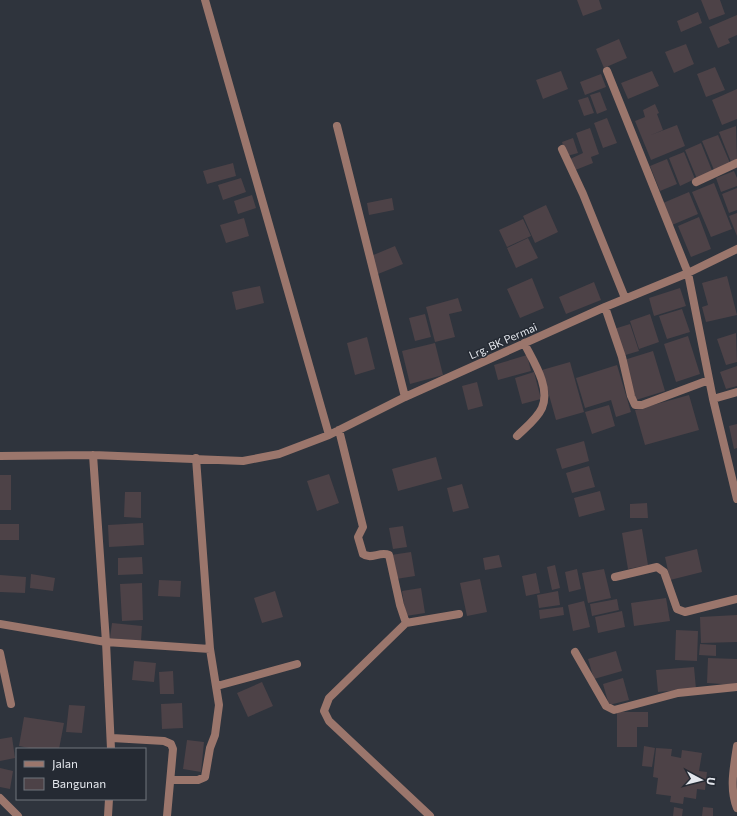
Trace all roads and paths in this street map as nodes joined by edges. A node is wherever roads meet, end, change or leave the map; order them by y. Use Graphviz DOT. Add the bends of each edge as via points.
graph roads {
  1 [pos="205,0"];
  2 [pos="607,70"];
  3 [pos="337,126"];
  4 [pos="562,149"];
  5 [pos="737,162"];
  6 [pos="696,182"];
  7 [pos="737,249"];
  8 [pos="688,273"];
  9 [pos="626,298"];
  10 [pos="605,307"];
  11 [pos="524,343"];
  12 [pos="710,380"];
  13 [pos="737,392"];
  14 [pos="405,397"];
  15 [pos="713,399"];
  16 [pos="339,430"];
  17 [pos="329,435"];
  18 [pos="517,436"];
  19 [pos="93,455"];
  20 [pos="0,456"];
  21 [pos="196,458"];
  22 [pos="737,499"];
  23 [pos="615,577"];
  24 [pos="737,599"];
  25 [pos="459,614"];
  26 [pos="406,623"];
  27 [pos="0,624"];
  28 [pos="106,642"];
  29 [pos="210,649"];
  30 [pos="575,652"];
  31 [pos="0,653"];
  32 [pos="296,664"];
  33 [pos="217,686"];
  34 [pos="737,686"];
  35 [pos="11,704"];
  36 [pos="112,738"];
  37 [pos="737,746"];
  38 [pos="111,748"];
  39 [pos="171,780"];
  40 [pos="0,798"];
  41 [pos="109,800"];
  42 [pos="737,808"];
  43 [pos="18,816"];
  44 [pos="108,816"];
  45 [pos="167,816"];
  46 [pos="430,816"];
  1 -- 17 [label="street"];
  2 -- 8 [label="street"];
  3 -- 14 [label="street"];
  4 -- 9 [label="street"];
  5 -- 6 [label="street"];
  7 -- 8 [label="street, Lrg. BK Permai"];
  8 -- 9 [label="street, Lrg. BK Permai"];
  8 -- 12 [label="street"];
  9 -- 10 [label="street, Lrg. BK Permai"];
  10 -- 11 [label="street, Lrg. BK Permai"];
  10 -- 12 [label="street" via="635,405 642,406"];
  11 -- 14 [label="street, Lrg. BK Permai"];
  11 -- 18 [label="street" via="541,376 544,401 541,409"];
  12 -- 15 [label="street"];
  13 -- 15 [label="street"];
  14 -- 16 [label="street, Lrg. BK Permai"];
  15 -- 22 [label="street"];
  16 -- 17 [label="street, Lrg. BK Permai"];
  16 -- 26 [label="street" via="363,527 358,537 363,554 370,557 389,554"];
  17 -- 21 [label="street, Lrg. BK Permai" via="279,454 243,461"];
  19 -- 20 [label="street, Lrg. BK Permai"];
  19 -- 21 [label="street, Lrg. BK Permai"];
  19 -- 28 [label="street"];
  21 -- 29 [label="street"];
  23 -- 24 [label="street" via="661,569 677,608 685,612"];
  25 -- 26 [label="street"];
  26 -- 46 [label="street" via="329,698 324,711 329,721"];
  27 -- 28 [label="street"];
  28 -- 29 [label="street"];
  28 -- 36 [label="street"];
  29 -- 33 [label="street"];
  30 -- 34 [label="street" via="606,706 614,710 678,693"];
  31 -- 35 [label="street"];
  32 -- 33 [label="street"];
  33 -- 39 [label="street" via="218,722 205,777 198,780"];
  36 -- 38 [label="street"];
  36 -- 39 [label="street" via="164,741 171,744"];
  37 -- 42 [label="street" via="732,779 733,798"];
  39 -- 45 [label="street"];
  40 -- 43 [label="street"];
  41 -- 44 [label="street"];
}
